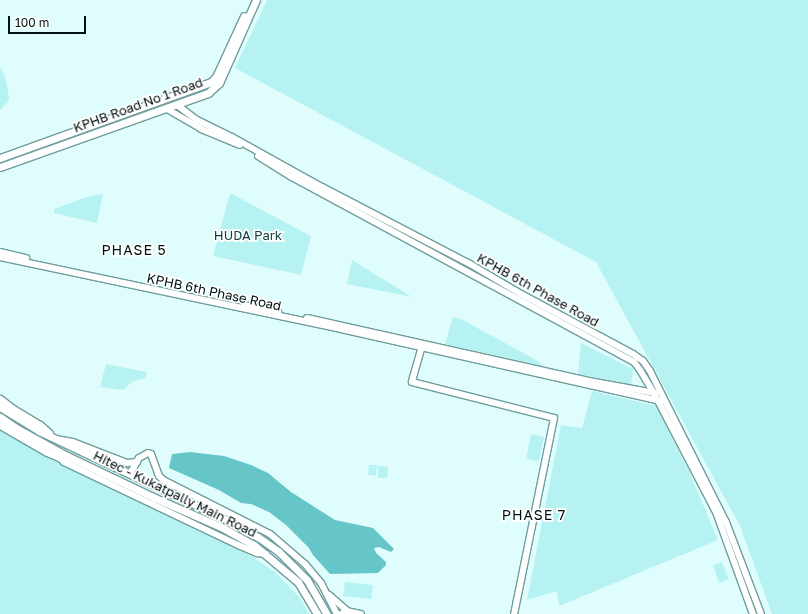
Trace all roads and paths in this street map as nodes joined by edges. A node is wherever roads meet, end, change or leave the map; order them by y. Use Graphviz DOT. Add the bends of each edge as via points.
graph roads {
  1 [pos="252,0"];
  2 [pos="256,0"];
  3 [pos="177,105"];
  4 [pos="167,109"];
  5 [pos="0,158"];
  6 [pos="0,167"];
  7 [pos="0,252"];
  8 [pos="0,257"];
  9 [pos="422,346"];
  10 [pos="654,393"];
  11 [pos="662,394"];
  12 [pos="0,399"];
  13 [pos="658,401"];
  14 [pos="666,402"];
  15 [pos="0,407"];
  16 [pos="0,417"];
  17 [pos="0,425"];
  18 [pos="54,438"];
  19 [pos="59,454"];
  20 [pos="136,462"];
  21 [pos="130,474"];
  22 [pos="730,540"];
  23 [pos="266,554"];
  24 [pos="328,594"];
  25 [pos="350,613"];
  26 [pos="317,614"];
  27 [pos="327,614"];
  28 [pos="337,614"];
  29 [pos="341,614"];
  30 [pos="361,614"];
  31 [pos="514,614"];
  32 [pos="753,614"];
  33 [pos="761,614"];
  1 -- 5 [label="main road" via="216,77 211,82"];
  2 -- 3 [label="main road, KPHB Road No 1 Road" via="215,89"];
  3 -- 4 [label="main road, KPHB Road No 1 Road"];
  3 -- 11 [label="street, KPHB 6th Phase Road" via="197,120 249,145 286,168 470,264 633,354 648,366"];
  4 -- 6 [label="main road, KPHB Road No 1 Road"];
  4 -- 10 [label="street, KPHB 6th Phase Road" via="201,129 247,148 292,177 630,359"];
  7 -- 9 [label="street, KPHB 6th Phase Road"];
  8 -- 9 [label="street, KPHB 6th Phase Road"];
  9 -- 10 [label="street, KPHB 6th Phase Road"];
  9 -- 13 [label="street, KPHB 6th Phase Road"];
  9 -- 31 [label="street" via="412,382 554,418"];
  10 -- 11 [label="street"];
  10 -- 13 [label="street, KPHB 6th Phase Road"];
  11 -- 14 [label="street, KPHB 6th Phase Road"];
  12 -- 18 [label="main road, Hitec - Kukatpally Main Road" via="40,425"];
  13 -- 14 [label="street"];
  13 -- 22 [label="street, KPHB 6th Phase Road"];
  14 -- 22 [label="street, KPHB 6th Phase Road" via="726,522"];
  15 -- 18 [label="main road"];
  16 -- 19 [label="main road"];
  17 -- 19 [label="main road" via="28,443"];
  18 -- 20 [label="street" via="73,442 127,462"];
  18 -- 21 [label="main road, Hitec - Kukatpally Main Road"];
  19 -- 23 [label="main road, Hitec - Kukatpally Main Road" via="221,527"];
  19 -- 23 [label="street" via="64,462 238,545"];
  20 -- 21 [label="street"];
  20 -- 24 [label="street" via="148,453 153,457 159,476 163,480 270,534 305,564"];
  21 -- 27 [label="main road, Hitec - Kukatpally Main Road" via="236,524 268,544 283,555 307,580"];
  22 -- 32 [label="street, KPHB 6th Phase Road"];
  22 -- 33 [label="street, KPHB 6th Phase Road"];
  23 -- 26 [label="main road, Hitec - Kukatpally Main Road" via="298,582"];
  24 -- 25 [label="street"];
  24 -- 28 [label="street"];
  25 -- 29 [label="street"];
  25 -- 30 [label="street"];
}
